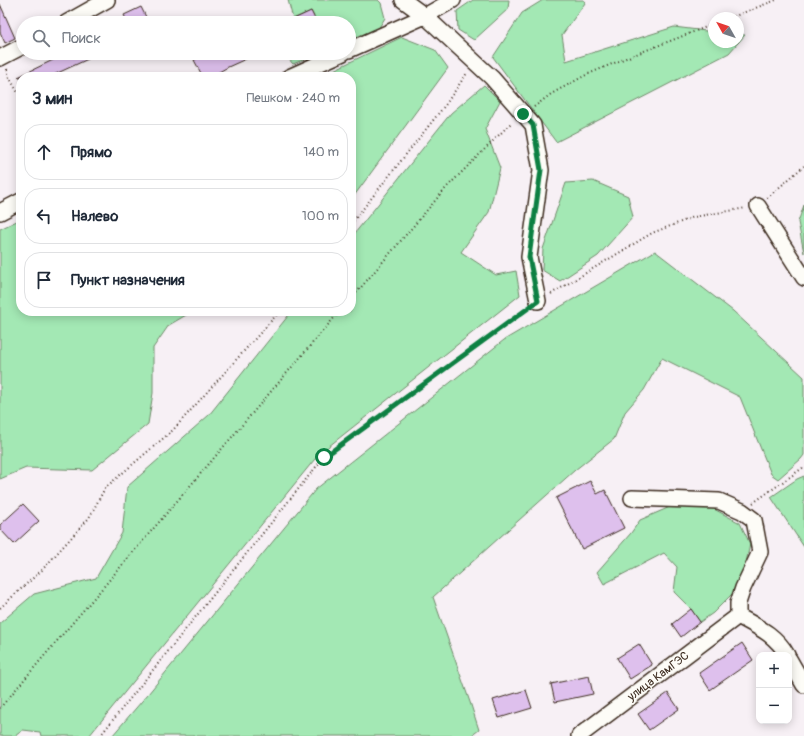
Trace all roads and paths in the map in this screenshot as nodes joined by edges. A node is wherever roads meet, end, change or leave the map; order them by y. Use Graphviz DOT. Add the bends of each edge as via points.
graph roads {
  1 [pos="107,0"];
  2 [pos="403,0"];
  3 [pos="453,0"];
  4 [pos="776,0"];
  5 [pos="744,13"];
  6 [pos="78,16"];
  7 [pos="425,16"];
  8 [pos="708,26"];
  9 [pos="356,47"];
  10 [pos="16,49"];
  11 [pos="1,54"];
  12 [pos="327,60"];
  13 [pos="475,62"];
  14 [pos="300,72"];
  15 [pos="16,89"];
  16 [pos="523,114"];
  17 [pos="804,166"];
  18 [pos="16,204"];
  19 [pos="758,206"];
  20 [pos="0,212"];
  21 [pos="356,218"];
  22 [pos="804,278"];
  23 [pos="356,293"];
  24 [pos="538,301"];
  25 [pos="276,316"];
  26 [pos="336,316"];
  27 [pos="804,467"];
  28 [pos="632,498"];
  29 [pos="742,511"];
  30 [pos="0,608"];
  31 [pos="738,616"];
  32 [pos="785,652"];
  33 [pos="792,664"];
  34 [pos="804,685"];
  35 [pos="0,708"];
  36 [pos="100,736"];
  37 [pos="579,736"];
  1 -- 6 [label="street"];
  2 -- 7 [label="street"];
  3 -- 7 [label="street"];
  4 -- 5 [label="path"];
  7 -- 9 [label="street"];
  7 -- 13 [label="street"];
  8 -- 16 [label="path" via="586,75 551,94"];
  10 -- 11 [label="street"];
  11 -- 15 [label="path"];
  12 -- 14 [label="street"];
  13 -- 16 [label="street"];
  13 -- 21 [label="path" via="446,104"];
  16 -- 23 [label="path" via="511,122 446,188"];
  16 -- 24 [label="street" via="533,125 541,170 529,257"];
  17 -- 19 [label="path"];
  18 -- 20 [label="street"];
  19 -- 22 [label="street"];
  19 -- 24 [label="path" via="694,217 652,233"];
  24 -- 36 [label="path" via="324,457"];
  25 -- 30 [label="path" via="173,430 105,488 89,518 42,570"];
  26 -- 35 [label="path"];
  27 -- 29 [label="path"];
  28 -- 29 [label="street" via="719,501"];
  29 -- 31 [label="street" via="754,520 760,552 743,588 738,603"];
  31 -- 32 [label="street" via="764,630"];
  31 -- 37 [label="street, улица КамГЭС"];
  33 -- 34 [label="street"];
}
